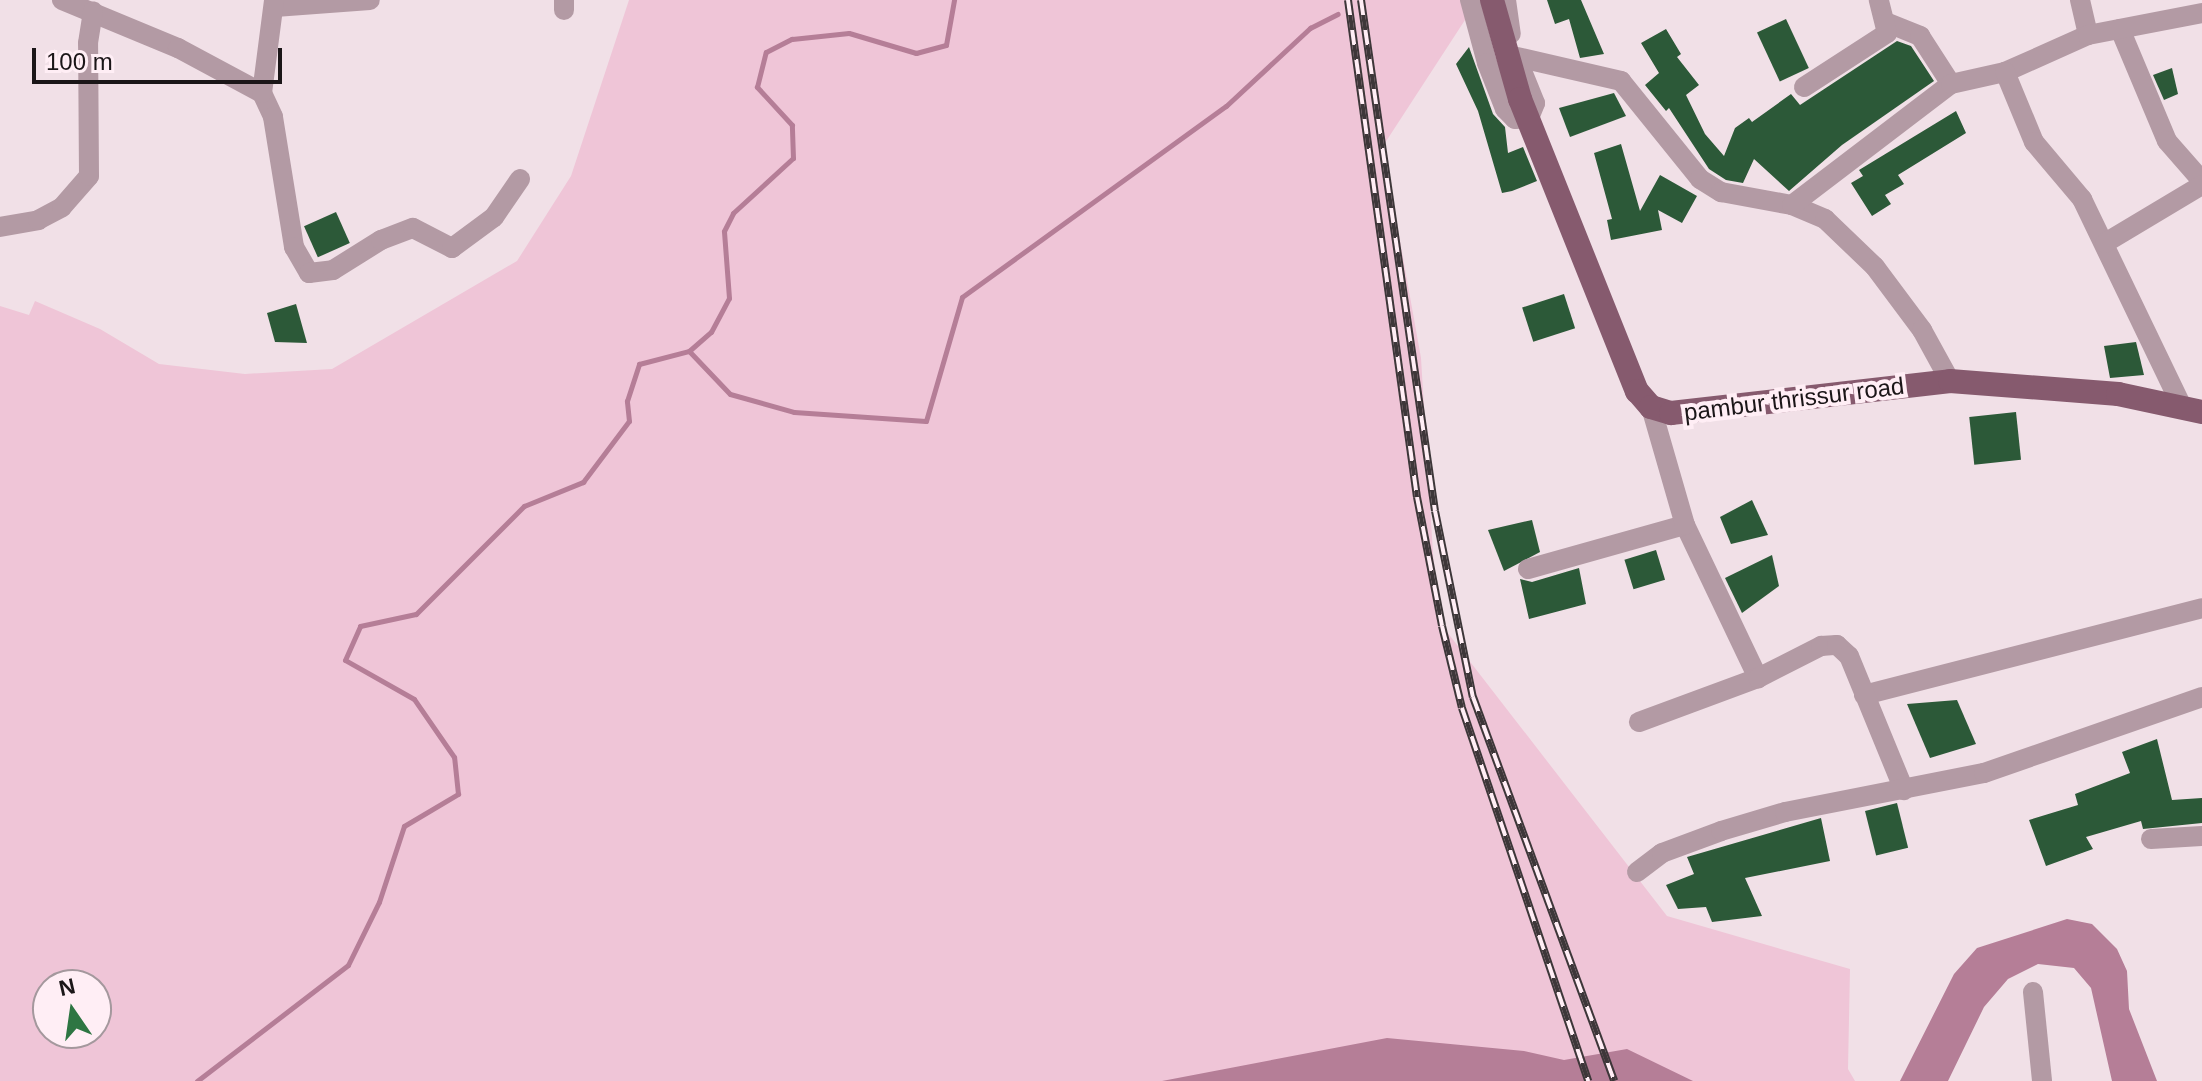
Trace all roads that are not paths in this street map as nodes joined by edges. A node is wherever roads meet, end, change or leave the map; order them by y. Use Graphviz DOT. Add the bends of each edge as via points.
graph roads {
  1 [pos="62,0"];
  2 [pos="370,0"];
  3 [pos="1470,0"];
  4 [pos="1492,0"];
  5 [pos="1506,0"];
  6 [pos="1879,0"];
  7 [pos="2080,0"];
  8 [pos="275,3"];
  9 [pos="114,9"];
  10 [pos="93,11"];
  11 [pos="2202,13"];
  12 [pos="1888,23"];
  13 [pos="2120,29"];
  14 [pos="2088,35"];
  15 [pos="1517,57"];
  16 [pos="2005,72"];
  17 [pos="1951,84"];
  18 [pos="1804,87"];
  19 [pos="262,93"];
  20 [pos="1529,118"];
  21 [pos="520,179"];
  22 [pos="2201,183"];
  23 [pos="1792,205"];
  24 [pos="0,227"];
  25 [pos="2105,243"];
  26 [pos="1950,381"];
  27 [pos="1651,407"];
  28 [pos="2191,408"];
  29 [pos="1685,525"];
  30 [pos="1528,569"];
  31 [pos="2202,608"];
  32 [pos="1758,678"];
  33 [pos="1864,695"];
  34 [pos="2202,697"];
  35 [pos="1639,722"];
  36 [pos="1904,790"];
  37 [pos="2202,836"];
  38 [pos="2151,839"];
  39 [pos="1637,872"];
  40 [pos="2033,992"];
  41 [pos="2042,1081"];
  1 -- 10 [label="street"];
  2 -- 8 [label="street"];
  3 -- 20 [label="street" via="1505,109 1515,119"];
  4 -- 20 [label="main road, pambur thrissur road"];
  5 -- 15 [label="street"];
  6 -- 12 [label="street"];
  7 -- 14 [label="street"];
  8 -- 19 [label="street"];
  9 -- 10 [label="street"];
  9 -- 19 [label="street"];
  10 -- 24 [label="street" via="88,43 89,176 62,207 38,220"];
  11 -- 13 [label="street"];
  12 -- 17 [label="street" via="1920,36"];
  12 -- 18 [label="street" via="1878,41"];
  13 -- 14 [label="street"];
  13 -- 22 [label="street" via="2161,130"];
  14 -- 16 [label="street"];
  15 -- 20 [label="street" via="1535,103"];
  15 -- 23 [label="street" via="1621,81 1700,179 1721,192"];
  16 -- 17 [label="street"];
  16 -- 25 [label="street" via="2034,142 2082,199"];
  17 -- 23 [label="street"];
  19 -- 21 [label="street" via="273,117 294,247 309,273 333,270 381,240 413,228 452,248 494,217"];
  20 -- 27 [label="main road, pambur thrissur road" via="1637,391"];
  22 -- 25 [label="street" via="2184,199"];
  23 -- 26 [label="street" via="1825,219 1875,267 1922,330"];
  25 -- 28 [label="street"];
  26 -- 27 [label="main road, pambur thrissur road" via="1671,413"];
  26 -- 28 [label="main road, pambur thrissur road"];
  27 -- 29 [label="street"];
  29 -- 30 [label="street"];
  29 -- 32 [label="street"];
  31 -- 33 [label="street"];
  32 -- 33 [label="street" via="1821,646 1837,645 1849,656"];
  32 -- 35 [label="street"];
  33 -- 36 [label="street"];
  34 -- 36 [label="street" via="1984,773"];
  36 -- 39 [label="street" via="1785,812 1721,831 1662,853"];
  37 -- 38 [label="street"];
  40 -- 41 [label="street"];
}
